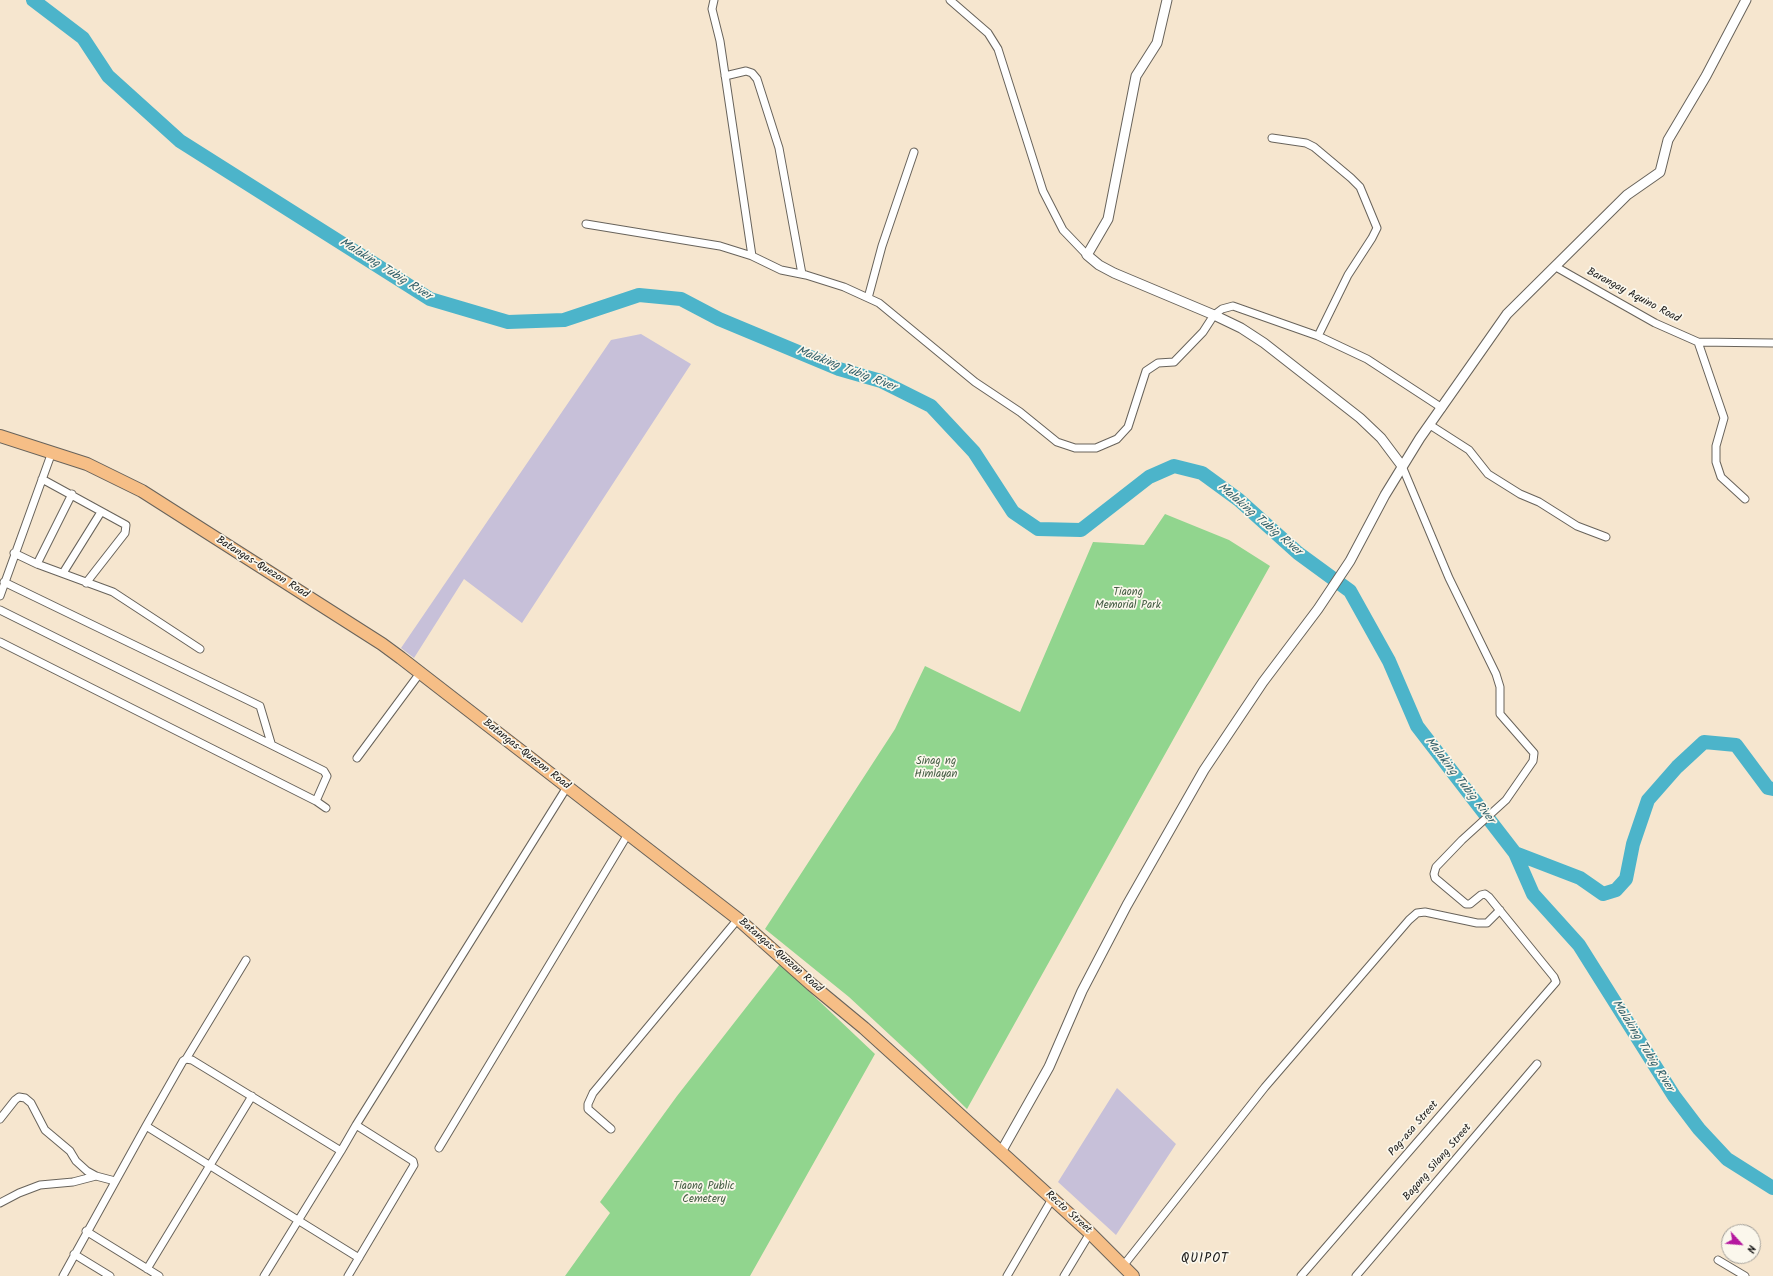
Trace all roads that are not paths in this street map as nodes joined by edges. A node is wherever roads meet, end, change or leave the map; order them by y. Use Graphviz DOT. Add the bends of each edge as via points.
graph roads {
  1 [pos="714,0"];
  2 [pos="950,0"];
  3 [pos="1167,0"];
  4 [pos="1746,0"];
  5 [pos="960,4"];
  6 [pos="725,76"];
  7 [pos="1272,138"];
  8 [pos="914,152"];
  9 [pos="586,224"];
  10 [pos="1087,255"];
  11 [pos="752,256"];
  12 [pos="1556,267"];
  13 [pos="802,274"];
  14 [pos="868,298"];
  15 [pos="1214,315"];
  16 [pos="1318,336"];
  17 [pos="1698,342"];
  18 [pos="1773,344"];
  19 [pos="1442,408"];
  20 [pos="1430,425"];
  21 [pos="0,436"];
  22 [pos="52,452"];
  23 [pos="1402,466"];
  24 [pos="42,479"];
  25 [pos="72,494"];
  26 [pos="1745,498"];
  27 [pos="101,512"];
  28 [pos="1606,537"];
  29 [pos="14,553"];
  30 [pos="37,564"];
  31 [pos="63,573"];
  32 [pos="4,582"];
  33 [pos="86,583"];
  34 [pos="0,596"];
  35 [pos="0,610"];
  36 [pos="0,642"];
  37 [pos="200,649"];
  38 [pos="420,673"];
  39 [pos="271,743"];
  40 [pos="357,758"];
  41 [pos="566,787"];
  42 [pos="316,801"];
  43 [pos="326,808"];
  44 [pos="628,834"];
  45 [pos="1500,910"];
  46 [pos="738,919"];
  47 [pos="246,960"];
  48 [pos="186,1059"];
  49 [pos="1537,1064"];
  50 [pos="252,1096"];
  51 [pos="0,1119"];
  52 [pos="356,1125"];
  53 [pos="146,1126"];
  54 [pos="611,1129"];
  55 [pos="439,1148"];
  56 [pos="341,1151"];
  57 [pos="1001,1152"];
  58 [pos="210,1165"];
  59 [pos="96,1176"];
  60 [pos="115,1181"];
  61 [pos="1052,1199"];
  62 [pos="0,1203"];
  63 [pos="298,1220"];
  64 [pos="86,1231"];
  65 [pos="1090,1234"];
  66 [pos="74,1254"];
  67 [pos="359,1258"];
  68 [pos="1718,1260"];
  69 [pos="1123,1266"];
  70 [pos="147,1269"];
  71 [pos="63,1276"];
  72 [pos="110,1276"];
  73 [pos="159,1276"];
  74 [pos="264,1276"];
  75 [pos="348,1276"];
  76 [pos="1007,1276"];
  77 [pos="1064,1276"];
  78 [pos="1133,1276"];
  79 [pos="1301,1276"];
  80 [pos="1356,1276"];
  81 [pos="1745,1276"];
  1 -- 6 [label="street" via="712,9"];
  2 -- 5 [label="street"];
  3 -- 10 [label="street" via="1157,43 1136,76 1108,218"];
  4 -- 12 [label="street" via="1706,76 1668,140 1660,172 1627,195"];
  5 -- 10 [label="street" via="988,33 998,49 1043,191 1063,230"];
  6 -- 11 [label="street"];
  6 -- 13 [label="street" via="746,71 757,79 779,148"];
  7 -- 16 [label="street" via="1306,143 1314,147 1351,178 1360,187 1376,228"];
  8 -- 14 [label="street" via="882,246"];
  9 -- 11 [label="street" via="720,246"];
  10 -- 15 [label="street" via="1114,273"];
  11 -- 13 [label="street" via="781,270"];
  12 -- 17 [label="street, Barangay Aquino Road" via="1655,323"];
  12 -- 19 [label="street" via="1507,314"];
  13 -- 14 [label="street" via="844,287"];
  14 -- 15 [label="street" via="879,303 975,382 1020,412 1057,442 1075,448 1096,448 1117,439 1128,427 1146,371 1158,363 1174,362 1199,337"];
  15 -- 16 [label="street" via="1222,308 1233,306"];
  15 -- 23 [label="street" via="1264,343 1335,397 1381,438"];
  16 -- 19 [label="street" via="1367,359"];
  17 -- 18 [label="street, Barangay Aquino Road"];
  17 -- 26 [label="street" via="1724,418 1716,446 1716,462 1721,477"];
  19 -- 20 [label="street"];
  20 -- 23 [label="street"];
  20 -- 28 [label="street" via="1469,450 1488,474 1577,526"];
  21 -- 22 [label="main road, Batangas-Quezon Road"];
  22 -- 24 [label="street"];
  22 -- 38 [label="main road, Batangas-Quezon Road" via="87,464 142,491 382,644"];
  23 -- 45 [label="street" via="1449,578 1496,674 1500,687 1500,714 1534,753 1533,761 1506,800 1462,840 1436,867 1434,874 1435,878 1462,902 1470,904 1485,894"];
  23 -- 57 [label="street" via="1350,561 1318,610 1263,682 1204,770 1127,905 1082,991 1050,1067"];
  24 -- 25 [label="street"];
  24 -- 29 [label="street"];
  25 -- 27 [label="street"];
  25 -- 30 [label="street"];
  27 -- 31 [label="street"];
  27 -- 33 [label="street" via="126,525 125,533"];
  29 -- 30 [label="street"];
  29 -- 32 [label="street"];
  30 -- 31 [label="street"];
  31 -- 33 [label="street"];
  32 -- 34 [label="street"];
  32 -- 39 [label="street" via="260,706"];
  33 -- 37 [label="street" via="124,598"];
  35 -- 39 [label="street"];
  36 -- 42 [label="street"];
  38 -- 40 [label="street"];
  38 -- 41 [label="main road, Batangas-Quezon Road"];
  39 -- 42 [label="street" via="326,774"];
  41 -- 44 [label="main road, Batangas-Quezon Road"];
  41 -- 52 [label="street"];
  42 -- 43 [label="street"];
  44 -- 46 [label="main road, Batangas-Quezon Road"];
  44 -- 55 [label="street"];
  45 -- 69 [label="street" via="1487,923 1477,924 1425,912 1417,913 1409,920 1265,1087"];
  45 -- 79 [label="street, Pag-asa Street" via="1556,982"];
  46 -- 54 [label="street" via="593,1093 588,1109"];
  46 -- 57 [label="main road, Batangas-Quezon Road"];
  47 -- 48 [label="street"];
  48 -- 50 [label="street" via="192,1060"];
  48 -- 53 [label="street"];
  49 -- 80 [label="street, Bagong Silang Street"];
  50 -- 56 [label="street"];
  50 -- 58 [label="street"];
  51 -- 59 [label="street" via="15,1100 25,1098 31,1103 45,1130 70,1151 87,1171"];
  52 -- 56 [label="street"];
  52 -- 67 [label="street" via="413,1161 414,1165"];
  53 -- 58 [label="street"];
  53 -- 60 [label="street"];
  56 -- 63 [label="street"];
  57 -- 61 [label="main road, Recto Street"];
  58 -- 63 [label="street"];
  58 -- 70 [label="street"];
  59 -- 60 [label="street"];
  59 -- 62 [label="street" via="73,1182 40,1185"];
  60 -- 64 [label="street"];
  61 -- 65 [label="main road, Recto Street"];
  61 -- 76 [label="street"];
  63 -- 67 [label="street"];
  63 -- 74 [label="street"];
  64 -- 66 [label="street"];
  64 -- 70 [label="street"];
  65 -- 69 [label="main road, Recto Street"];
  65 -- 77 [label="street"];
  66 -- 71 [label="street"];
  66 -- 72 [label="street"];
  67 -- 75 [label="street"];
  68 -- 81 [label="street"];
  69 -- 78 [label="main road, Recto Street"];
  70 -- 73 [label="street"];
}
